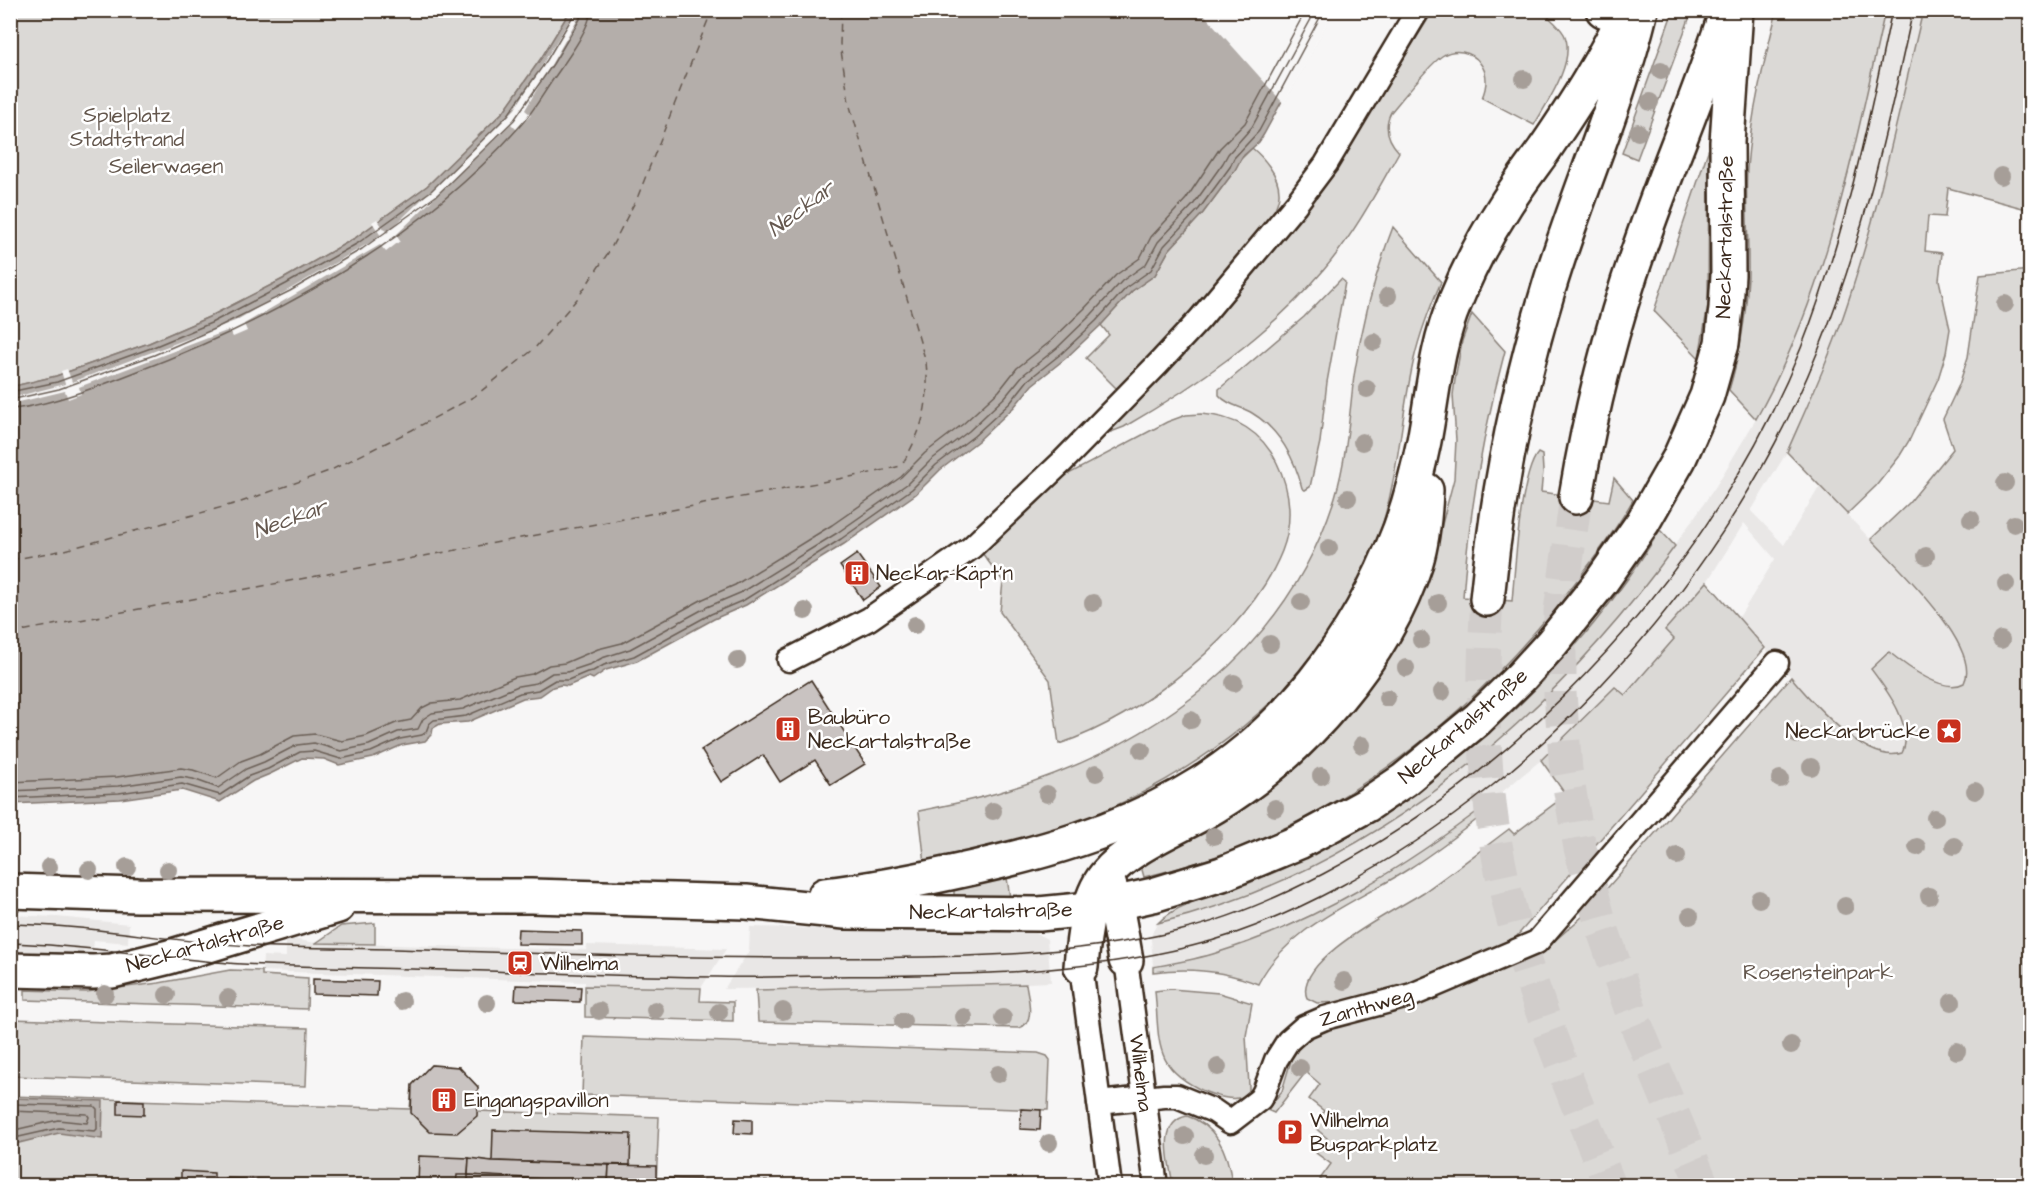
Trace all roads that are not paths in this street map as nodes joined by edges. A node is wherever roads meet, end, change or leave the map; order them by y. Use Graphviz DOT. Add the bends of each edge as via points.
graph roads {
  1 [pos="1418,10"];
  2 [pos="1727,10"];
  3 [pos="1736,10"];
  4 [pos="1623,12"];
  5 [pos="1429,410"];
  6 [pos="1576,497"];
  7 [pos="1487,599"];
  8 [pos="789,660"];
  9 [pos="1777,663"];
  10 [pos="1034,853"];
  11 [pos="1183,886"];
  12 [pos="10,891"];
  13 [pos="396,894"];
  14 [pos="1104,897"];
  15 [pos="746,902"];
  16 [pos="1003,915"];
  17 [pos="1125,951"];
  18 [pos="1081,967"];
  19 [pos="10,970"];
  20 [pos="1144,1098"];
  21 [pos="1099,1102"];
  22 [pos="1110,1185"];
  23 [pos="1156,1185"];
  1 -- 8 [label="lane" via="1326,164 1200,319 1158,364 971,548 868,619"];
  2 -- 6 [label="main road" via="1630,278 1588,426"];
  3 -- 11 [label="main road, Neckartalstraße" via="1727,142 1728,275 1722,343 1694,428 1643,522 1552,643 1447,746 1404,780 1332,825 1252,862"];
  4 -- 5 [label="main road, Neckartalstraße" via="1586,86 1508,200 1473,260 1446,326"];
  4 -- 7 [label="main road" via="1627,57 1549,286 1508,442"];
  5 -- 10 [label="main road, Neckartalstraße" via="1408,504 1391,553 1340,649 1298,700 1250,748 1180,796 1092,835"];
  5 -- 14 [label="main road" via="1424,520 1416,561 1402,598 1355,678 1311,728 1254,780 1134,852"];
  9 -- 20 [label="lane, Zanthweg" via="1537,942 1412,995 1324,1017 1304,1027 1288,1041 1276,1060 1260,1099 1230,1122 1184,1098"];
  10 -- 14 [label="main road" via="1073,855 1092,865"];
  10 -- 15 [label="main road, Neckartalstraße" via="888,886"];
  11 -- 14 [label="main road, Neckartalstraße"];
  11 -- 17 [label="main road" via="1137,912 1125,932"];
  12 -- 13 [label="main road, Neckartalstraße" via="138,895"];
  13 -- 15 [label="main road, Neckartalstraße"];
  13 -- 19 [label="main road, Neckartalstraße" via="322,910 133,967 93,972"];
  14 -- 16 [label="main road, Neckartalstraße" via="1039,914"];
  14 -- 17 [label="main road"];
  14 -- 18 [label="main road"];
  15 -- 16 [label="main road, Neckartalstraße" via="845,912"];
  16 -- 18 [label="main road" via="1029,916 1052,923 1070,939"];
  17 -- 20 [label="lane, Wilhelma"];
  18 -- 21 [label="lane"];
  20 -- 21 [label="lane, Zanthweg"];
  20 -- 23 [label="lane, Wilhelma"];
  21 -- 22 [label="lane"];
}
